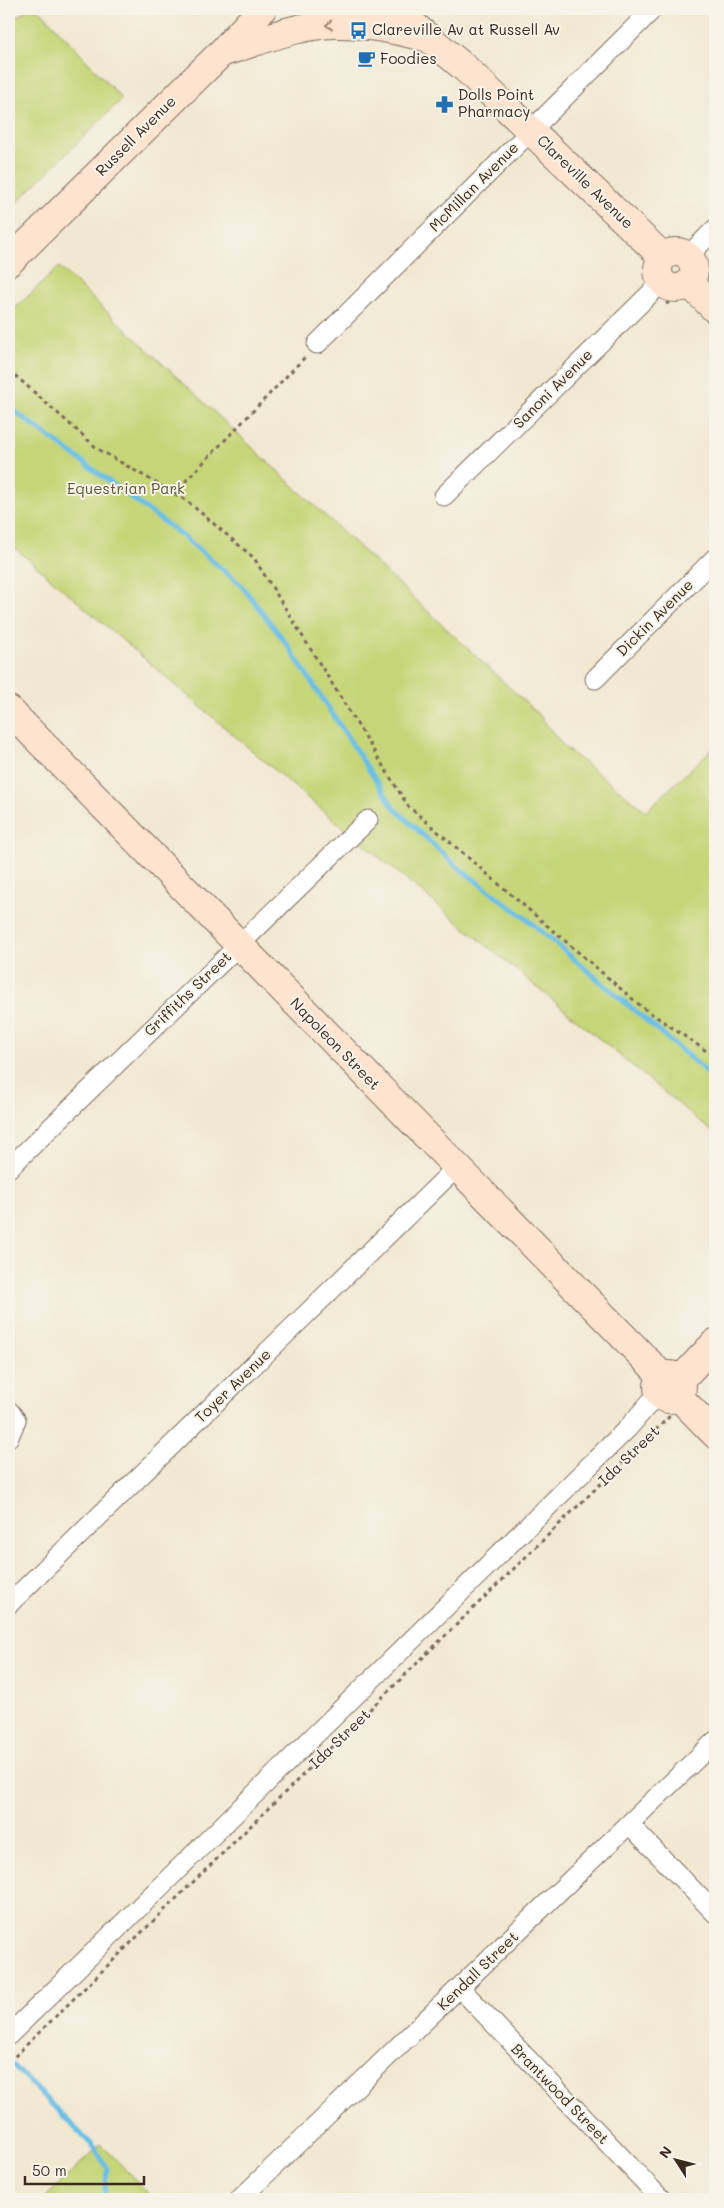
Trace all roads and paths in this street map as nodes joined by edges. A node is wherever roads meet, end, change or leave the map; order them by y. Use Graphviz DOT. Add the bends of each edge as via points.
graph roads {
  1 [pos="262,9"];
  2 [pos="394,9"];
  3 [pos="653,9"];
  4 [pos="429,37"];
  5 [pos="222,52"];
  6 [pos="531,129"];
  7 [pos="715,229"];
  8 [pos="9,262"];
  9 [pos="674,280"];
  10 [pos="715,309"];
  11 [pos="317,344"];
  12 [pos="9,370"];
  13 [pos="174,493"];
  14 [pos="444,496"];
  15 [pos="715,558"];
  16 [pos="595,679"];
  17 [pos="11,718"];
  18 [pos="368,820"];
  19 [pos="238,945"];
  20 [pos="715,1056"];
  21 [pos="9,1168"];
  22 [pos="456,1168"];
  23 [pos="715,1343"];
  24 [pos="670,1392"];
  25 [pos="9,1411"];
  26 [pos="715,1434"];
  27 [pos="9,1437"];
  28 [pos="9,1604"];
  29 [pos="715,1741"];
  30 [pos="630,1824"];
  31 [pos="715,1913"];
  32 [pos="460,1988"];
  33 [pos="9,2035"];
  34 [pos="9,2062"];
  35 [pos="252,2196"];
  36 [pos="661,2199"];
  1 -- 5 [label="street, Russell Avenue"];
  2 -- 4 [label="street, Clareville Avenue"];
  3 -- 6 [label="street, McMillan Avenue"];
  4 -- 5 [label="street, one-way" via="382,27 334,24 301,29"];
  4 -- 6 [label="street, Clareville Avenue"];
  5 -- 8 [label="street, Russell Avenue"];
  6 -- 9 [label="street, Clareville Avenue"];
  6 -- 11 [label="street, McMillan Avenue"];
  7 -- 9 [label="street, Sanoni Avenue"];
  9 -- 10 [label="street, Clareville Avenue"];
  9 -- 14 [label="street, Sanoni Avenue"];
  11 -- 13 [label="path"];
  12 -- 13 [label="path" via="98,448"];
  13 -- 20 [label="path" via="254,558 408,806 642,1007"];
  15 -- 16 [label="street, Dickin Avenue"];
  17 -- 19 [label="street, Napoleon Street"];
  18 -- 19 [label="street, Griffiths Street"];
  19 -- 21 [label="street, Griffiths Street"];
  19 -- 22 [label="street, Napoleon Street"];
  22 -- 24 [label="street, Napoleon Street"];
  22 -- 28 [label="street, Toyer Avenue"];
  23 -- 24 [label="street, Ida Street"];
  24 -- 26 [label="street, Napoleon Street"];
  24 -- 33 [label="street, Ida Street" via="628,1428"];
  24 -- 34 [label="path, Ida Street"];
  25 -- 27 [label="street" via="16,1420"];
  29 -- 30 [label="street, Kendall Street"];
  30 -- 31 [label="street"];
  30 -- 32 [label="street, Kendall Street"];
  32 -- 35 [label="street, Kendall Street"];
  32 -- 36 [label="street, Brantwood Street"];
}
